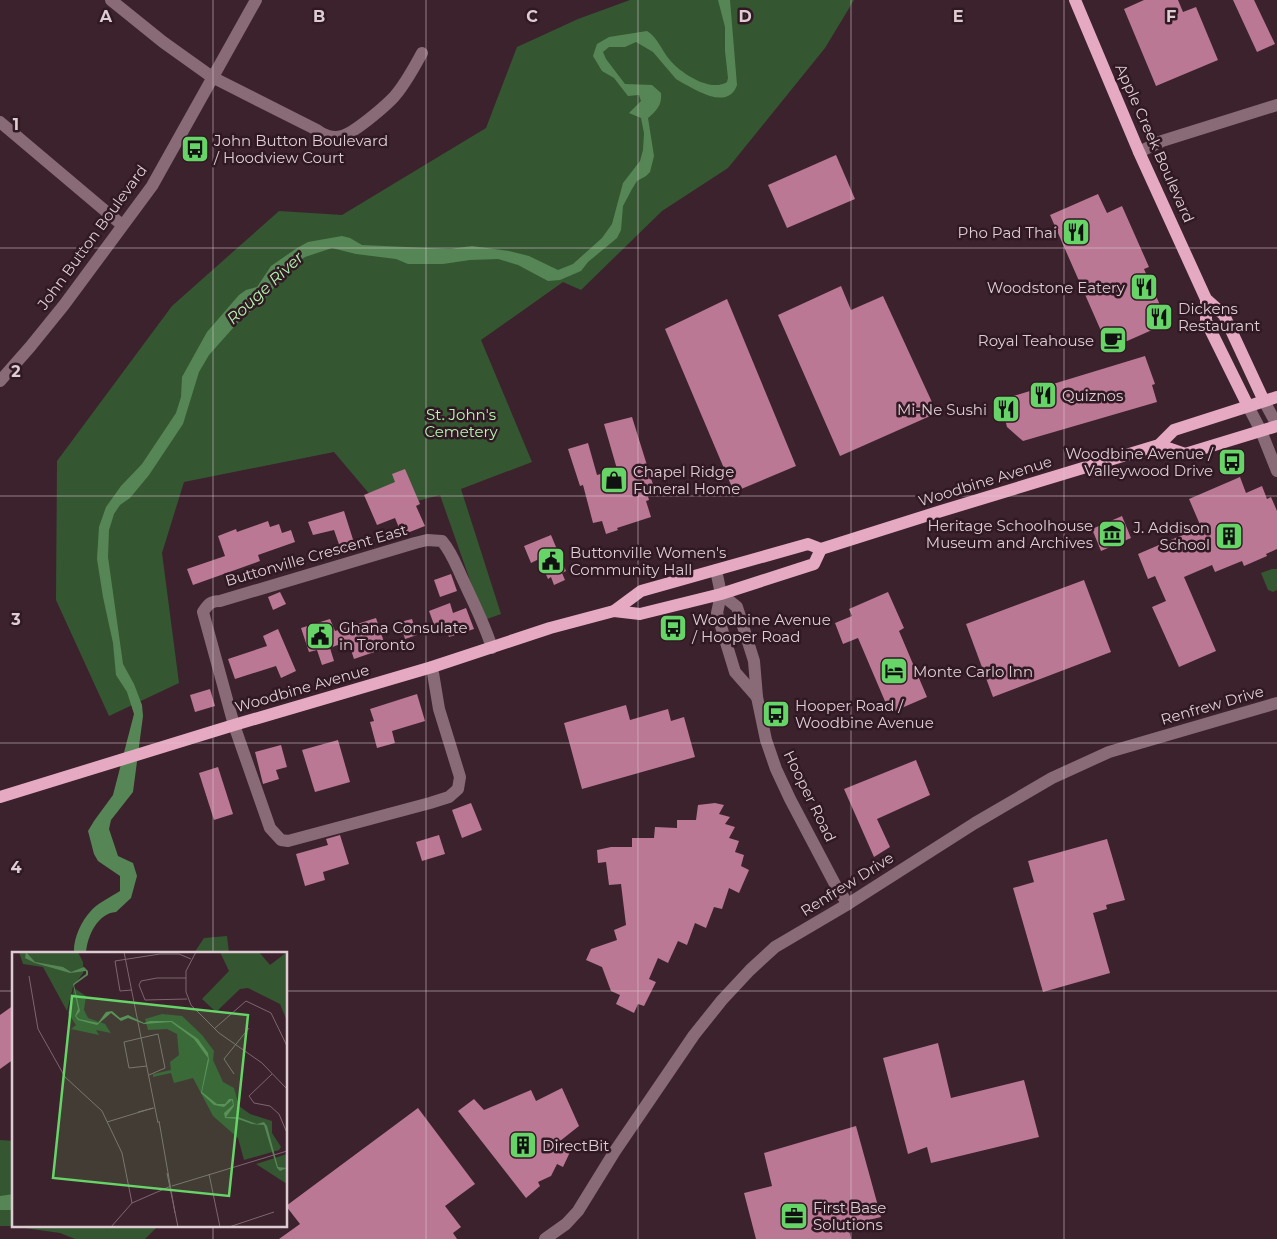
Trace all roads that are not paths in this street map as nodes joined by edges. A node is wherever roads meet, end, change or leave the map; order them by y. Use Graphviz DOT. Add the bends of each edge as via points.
graph roads {
  1 [pos="111,0"];
  2 [pos="256,0"];
  3 [pos="1075,0"];
  4 [pos="422,53"];
  5 [pos="212,77"];
  6 [pos="1277,105"];
  7 [pos="0,122"];
  8 [pos="1139,152"];
  9 [pos="122,225"];
  10 [pos="1206,299"];
  11 [pos="0,381"];
  12 [pos="1277,397"];
  13 [pos="1264,401"];
  14 [pos="1248,406"];
  15 [pos="1277,425"];
  16 [pos="1261,431"];
  17 [pos="1159,446"];
  18 [pos="1277,471"];
  19 [pos="821,549"];
  20 [pos="716,570"];
  21 [pos="720,594"];
  22 [pos="614,611"];
  23 [pos="492,648"];
  24 [pos="432,667"];
  25 [pos="757,697"];
  26 [pos="1277,703"];
  27 [pos="234,725"];
  28 [pos="0,797"];
  29 [pos="848,904"];
  30 [pos="545,1239"];
  1 -- 5 [label="street"];
  2 -- 5 [label="street, John Button Boulevard"];
  3 -- 8 [label="main road, Apple Creek Boulevard"];
  4 -- 5 [label="street" via="393,98 350,133 340,137 323,135"];
  5 -- 9 [label="street, John Button Boulevard" via="152,186"];
  6 -- 8 [label="street" via="1166,140"];
  7 -- 9 [label="street"];
  8 -- 10 [label="main road, Apple Creek Boulevard"];
  9 -- 11 [label="street, John Button Boulevard" via="64,305"];
  10 -- 13 [label="main road, Apple Creek Boulevard" via="1224,315"];
  10 -- 14 [label="main road, Apple Creek Boulevard" via="1206,321"];
  12 -- 13 [label="main road, Woodbine Avenue"];
  13 -- 14 [label="main road, Woodbine Avenue"];
  13 -- 15 [label="street, Apple Creek Boulevard"];
  14 -- 16 [label="street, Apple Creek Boulevard"];
  14 -- 17 [label="main road, Woodbine Avenue" via="1174,430"];
  15 -- 16 [label="main road"];
  16 -- 17 [label="main road" via="1185,454"];
  16 -- 18 [label="street, Apple Creek Boulevard"];
  17 -- 19 [label="main road, Woodbine Avenue"];
  19 -- 20 [label="main road, Woodbine Avenue" via="808,544"];
  19 -- 21 [label="main road, Woodbine Avenue" via="814,564"];
  20 -- 21 [label="street"];
  20 -- 22 [label="main road, Woodbine Avenue" via="641,591"];
  21 -- 22 [label="main road, Woodbine Avenue" via="640,614"];
  21 -- 25 [label="street, Hooper Road" via="736,607 754,661"];
  21 -- 25 [label="street" via="717,613 734,672"];
  22 -- 23 [label="main road, Woodbine Avenue"];
  23 -- 24 [label="main road, Woodbine Avenue"];
  23 -- 27 [label="street, Buttonville Crescent East" via="455,559 442,541 415,543 212,601 203,612"];
  24 -- 27 [label="main road, Woodbine Avenue"];
  24 -- 27 [label="street" via="439,709 460,777 458,789 448,797 288,842 281,840 270,828"];
  25 -- 29 [label="street, Hooper Road" via="776,769"];
  26 -- 29 [label="street, Renfrew Drive" via="1109,752 1052,778"];
  27 -- 28 [label="main road, Woodbine Avenue"];
  29 -- 30 [label="street, Renfrew Drive" via="775,948 722,1000 694,1035 578,1211"];
}
